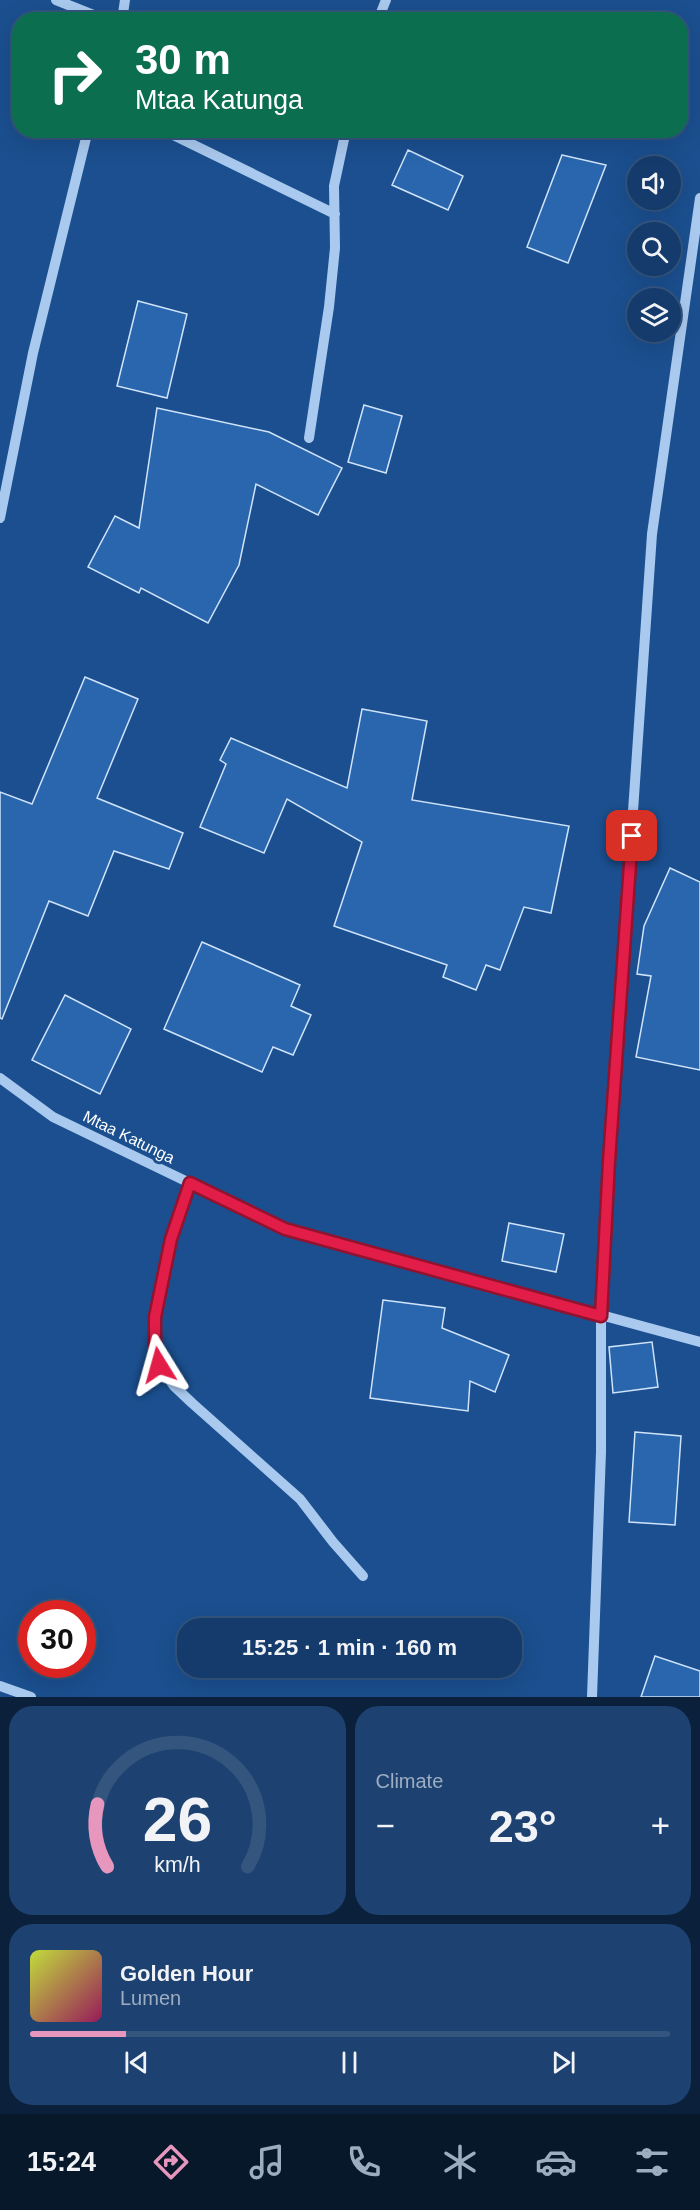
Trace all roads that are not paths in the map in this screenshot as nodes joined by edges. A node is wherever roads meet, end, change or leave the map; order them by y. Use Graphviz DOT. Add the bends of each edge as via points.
graph roads {
  1 [pos="56,0"];
  2 [pos="86,12"];
  3 [pos="86,138"];
  4 [pos="179,138"];
  5 [pos="344,138"];
  6 [pos="700,198"];
  7 [pos="335,214"];
  8 [pos="309,438"];
  9 [pos="0,518"];
  10 [pos="0,1078"];
  11 [pos="190,1183"];
  12 [pos="601,1316"];
  13 [pos="700,1342"];
  14 [pos="363,1576"];
  15 [pos="0,1686"];
  16 [pos="31,1697"];
  17 [pos="592,1697"];
  1 -- 2 [label="street"];
  3 -- 9 [label="street" via="33,353"];
  4 -- 7 [label="street"];
  5 -- 7 [label="street" via="334,186"];
  6 -- 12 [label="street" via="652,534"];
  7 -- 8 [label="street" via="330,295"];
  10 -- 11 [label="street, Mtaa Katunga" via="53,1116"];
  11 -- 12 [label="street, Mtaa Katunga" via="285,1229"];
  11 -- 14 [label="street" via="171,1239 155,1317 159,1365 174,1386 300,1499"];
  12 -- 13 [label="street, Mtaa Katunga"];
  12 -- 17 [label="street" via="601,1452"];
  15 -- 16 [label="street"];
}
